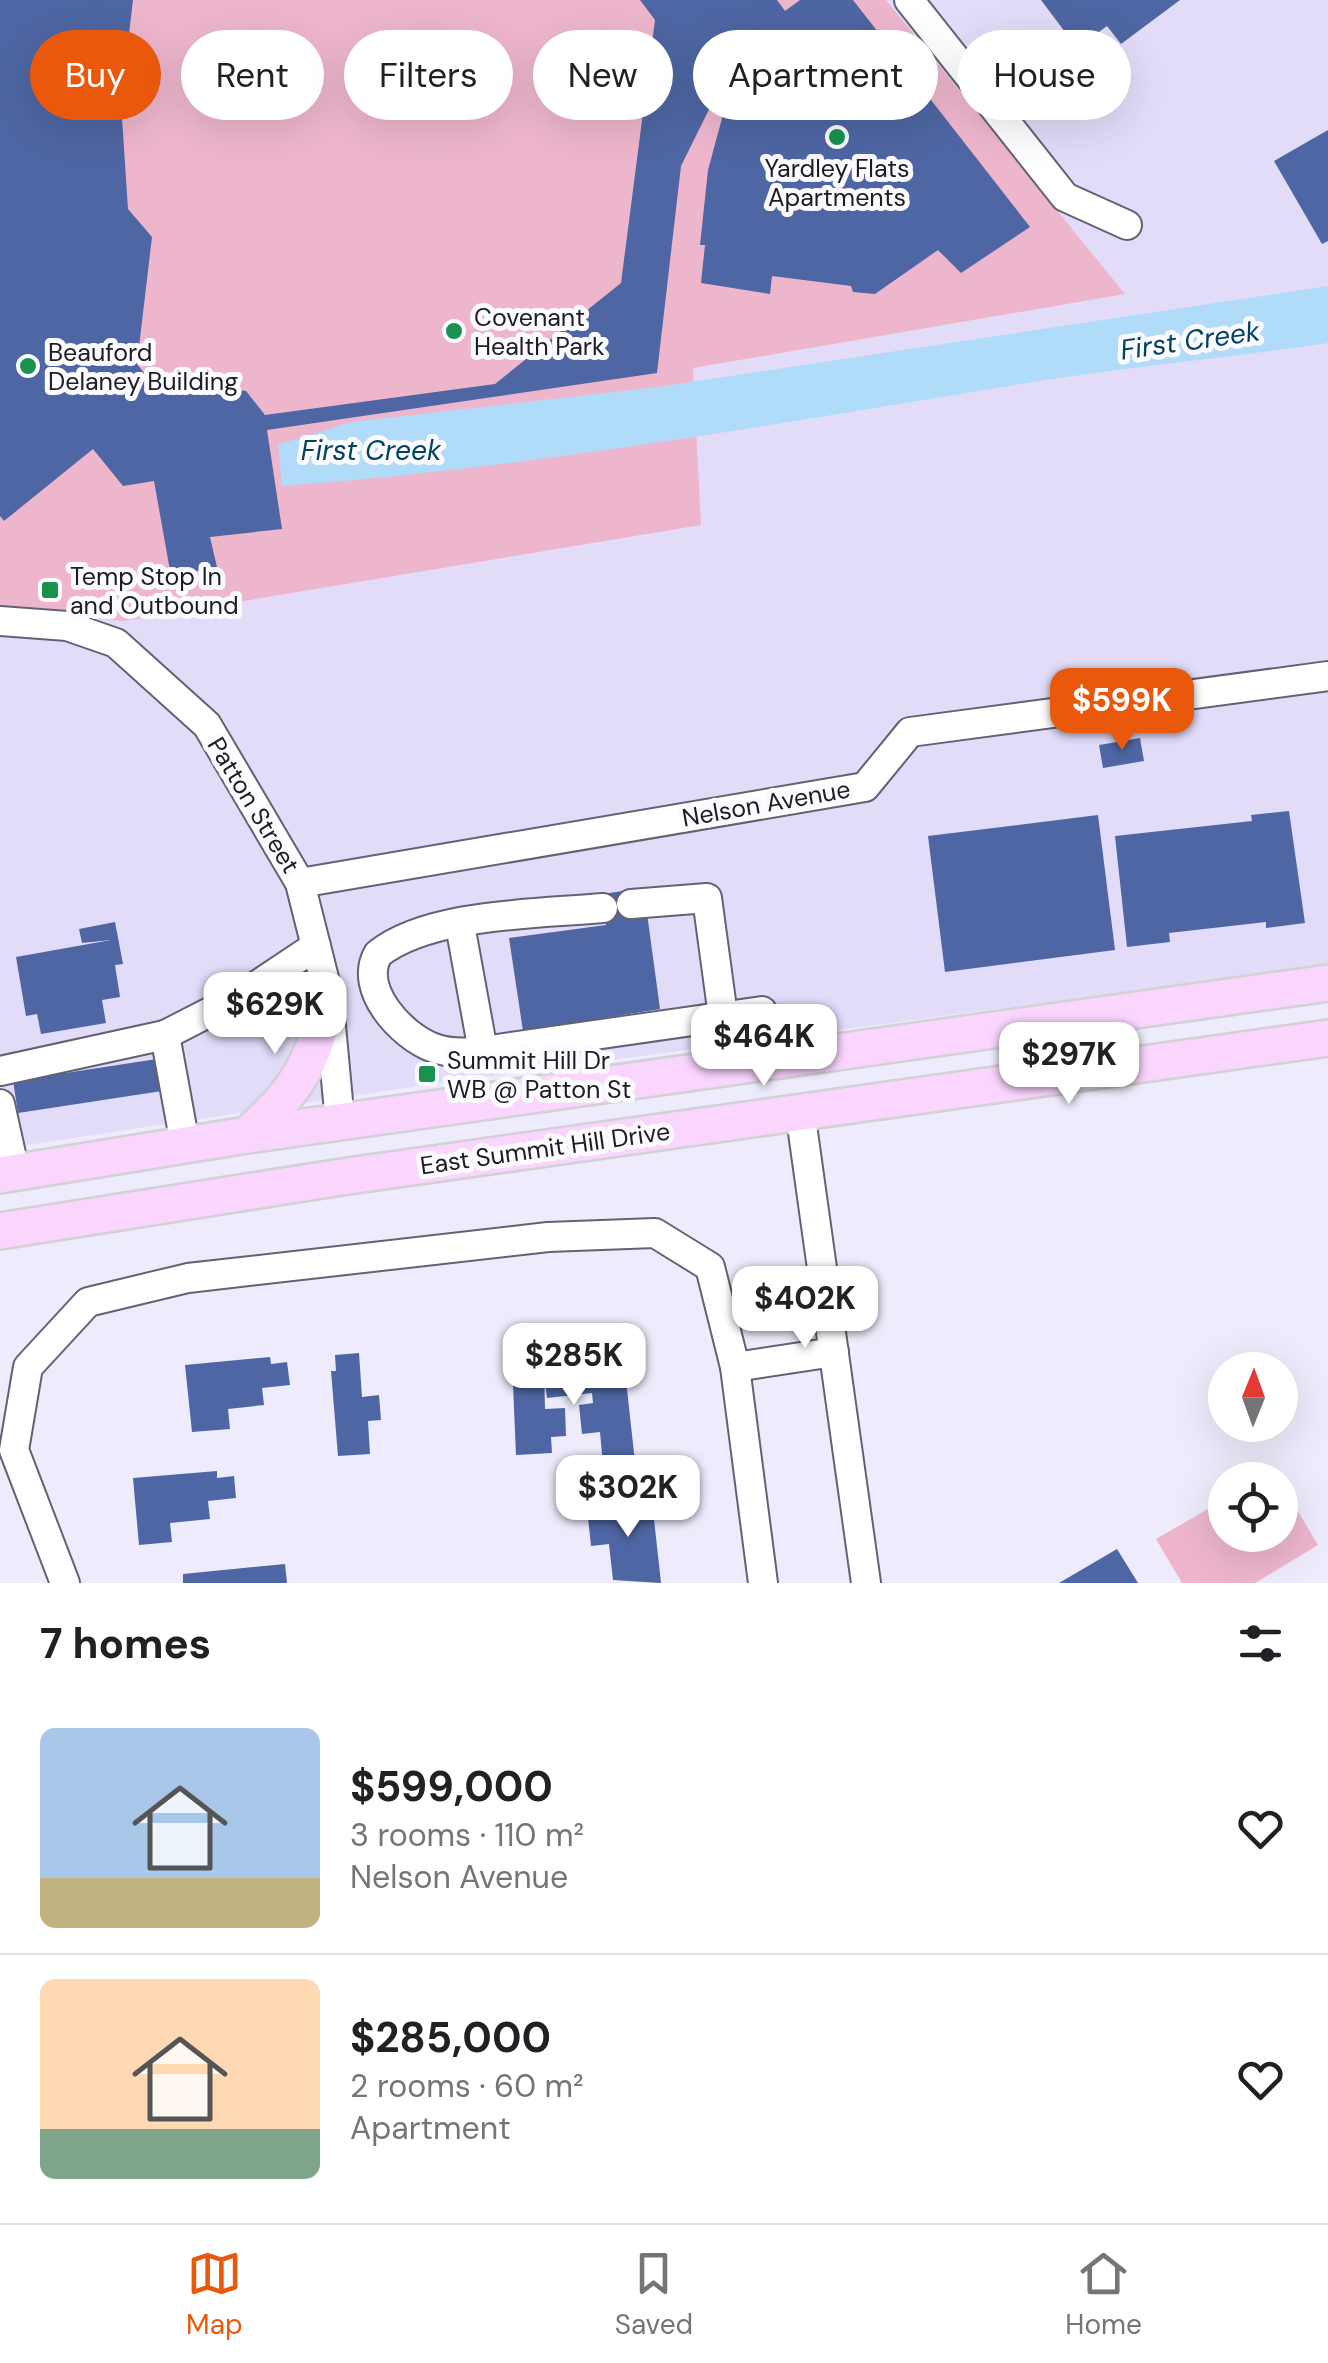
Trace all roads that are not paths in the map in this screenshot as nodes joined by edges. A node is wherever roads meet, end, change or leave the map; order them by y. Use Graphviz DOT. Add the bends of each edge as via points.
graph roads {
  1 [pos="909,0"];
  2 [pos="1127,225"];
  3 [pos="0,621"];
  4 [pos="1328,676"];
  5 [pos="300,883"];
  6 [pos="460,925"];
  7 [pos="316,946"];
  8 [pos="371,976"];
  9 [pos="1328,984"];
  10 [pos="326,988"];
  11 [pos="714,1018"];
  12 [pos="165,1035"];
  13 [pos="1328,1038"];
  14 [pos="483,1051"];
  15 [pos="793,1058"];
  16 [pos="0,1071"];
  17 [pos="0,1104"];
  18 [pos="800,1112"];
  19 [pos="340,1122"];
  20 [pos="247,1136"];
  21 [pos="185,1144"];
  22 [pos="8,1173"];
  23 [pos="348,1176"];
  24 [pos="0,1230"];
  25 [pos="834,1352"];
  26 [pos="735,1367"];
  27 [pos="65,1583"];
  28 [pos="763,1583"];
  29 [pos="866,1583"];
  1 -- 2 [label="street" via="1065,198"];
  3 -- 5 [label="street, Patton Street" via="67,626 116,643 207,725"];
  4 -- 5 [label="street, Nelson Avenue" via="910,732 866,786"];
  5 -- 7 [label="street, Patton Street"];
  6 -- 8 [label="street" via="396,942 378,954"];
  6 -- 11 [label="street" via="707,898"];
  6 -- 14 [label="street"];
  7 -- 10 [label="street, Patton Street"];
  7 -- 12 [label="street"];
  8 -- 10 [label="street"];
  8 -- 14 [label="street" via="383,1004 420,1040 450,1052"];
  9 -- 15 [label="main road"];
  10 -- 19 [label="street, Patton Street"];
  10 -- 20 [label="main road" via="309,1064"];
  11 -- 14 [label="street"];
  11 -- 15 [label="street" via="762,1011"];
  12 -- 16 [label="street"];
  12 -- 21 [label="street"];
  13 -- 18 [label="main road, East Summit Hill Drive"];
  15 -- 18 [label="main road"];
  15 -- 19 [label="main road"];
  17 -- 22 [label="street"];
  18 -- 23 [label="main road, East Summit Hill Drive"];
  18 -- 25 [label="street"];
  19 -- 20 [label="main road"];
  19 -- 23 [label="main road"];
  20 -- 21 [label="main road"];
  21 -- 22 [label="main road"];
  23 -- 24 [label="main road, East Summit Hill Drive"];
  25 -- 26 [label="street"];
  25 -- 29 [label="street"];
  26 -- 27 [label="street" via="710,1267 654,1233 548,1237 188,1278 88,1302 28,1367 14,1450"];
  26 -- 28 [label="street"];
}
